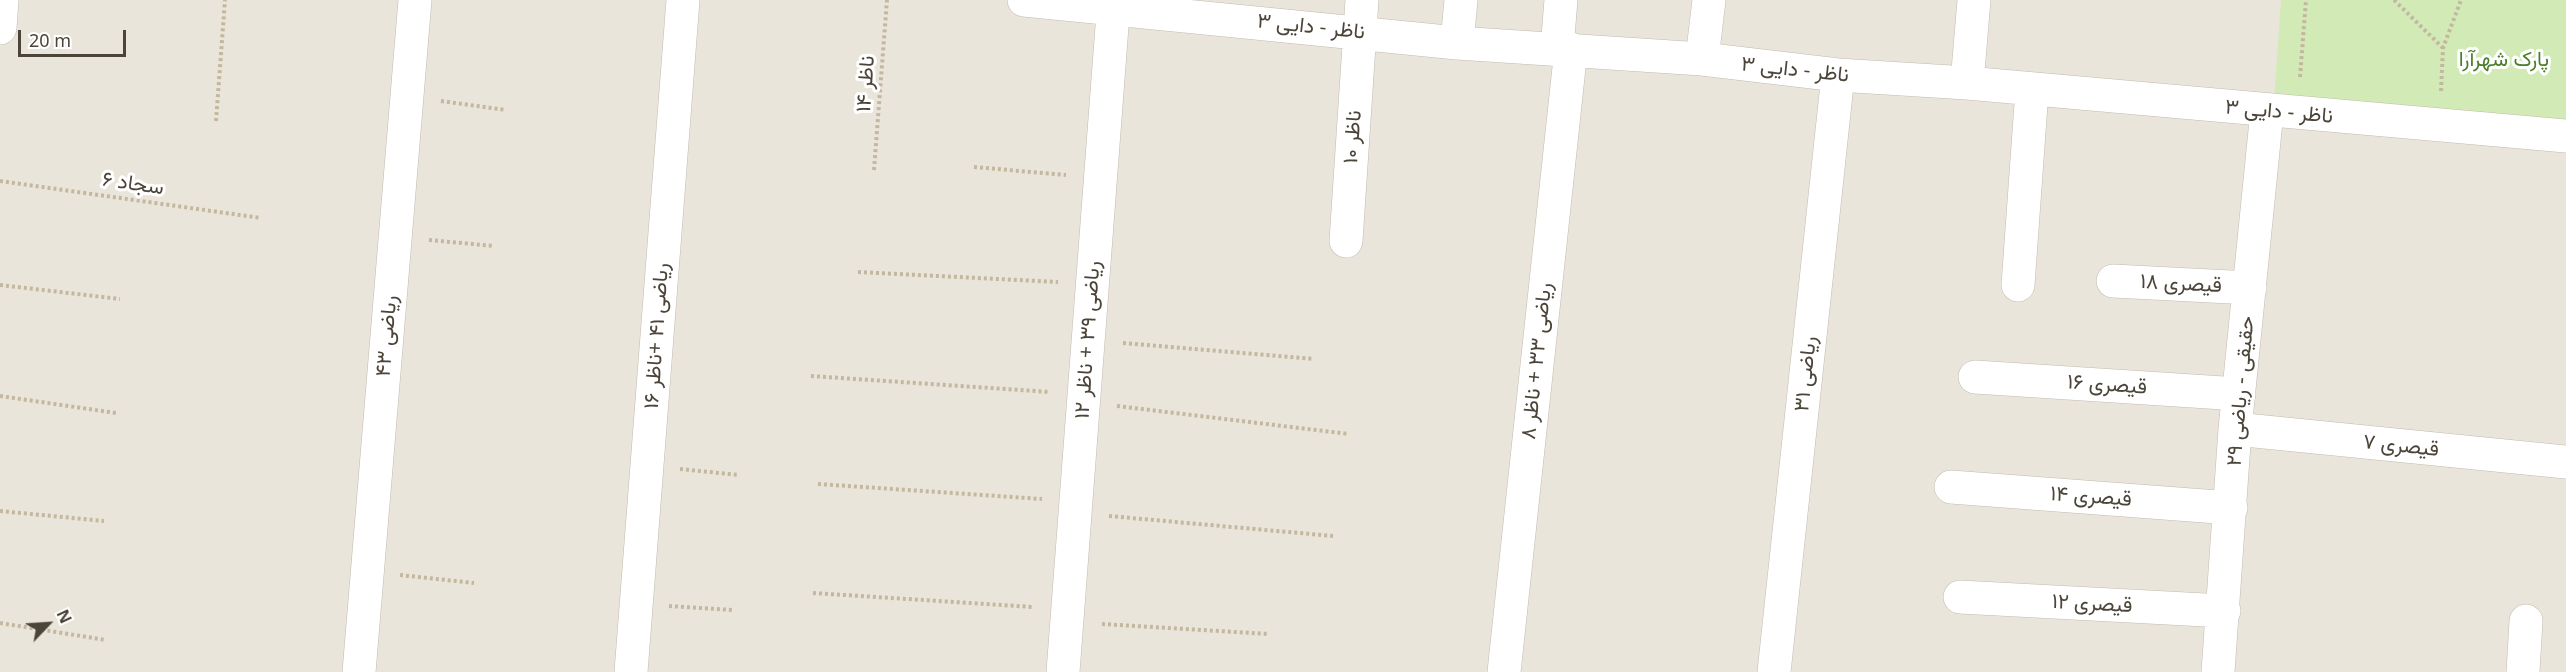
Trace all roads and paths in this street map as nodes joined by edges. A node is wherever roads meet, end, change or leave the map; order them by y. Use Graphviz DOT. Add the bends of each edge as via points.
graph roads {
  1 [pos="2,0"];
  2 [pos="225,0"];
  3 [pos="415,0"];
  4 [pos="683,0"];
  5 [pos="887,0"];
  6 [pos="1024,0"];
  7 [pos="1362,0"];
  8 [pos="1461,0"];
  9 [pos="1561,0"];
  10 [pos="1709,0"];
  11 [pos="1974,0"];
  12 [pos="2306,0"];
  13 [pos="2394,0"];
  14 [pos="2461,0"];
  15 [pos="1114,4"];
  16 [pos="0,28"];
  17 [pos="1360,32"];
  18 [pos="1457,43"];
  19 [pos="2443,48"];
  20 [pos="1564,49"];
  21 [pos="1702,59"];
  22 [pos="1838,75"];
  23 [pos="2299,82"];
  24 [pos="1967,83"];
  25 [pos="2032,90"];
  26 [pos="2441,93"];
  27 [pos="407,97"];
  28 [pos="506,110"];
  29 [pos="2267,111"];
  30 [pos="216,121"];
  31 [pos="2566,136"];
  32 [pos="974,167"];
  33 [pos="874,170"];
  34 [pos="1101,178"];
  35 [pos="0,181"];
  36 [pos="261,218"];
  37 [pos="395,237"];
  38 [pos="1346,241"];
  39 [pos="494,246"];
  40 [pos="858,272"];
  41 [pos="2113,281"];
  42 [pos="1092,284"];
  43 [pos="0,285"];
  44 [pos="2018,285"];
  45 [pos="2250,288"];
  46 [pos="120,298"];
  47 [pos="1088,340"];
  48 [pos="1314,359"];
  49 [pos="811,376"];
  50 [pos="1975,377"];
  51 [pos="2239,394"];
  52 [pos="0,396"];
  53 [pos="1084,398"];
  54 [pos="116,413"];
  55 [pos="2235,429"];
  56 [pos="1349,434"];
  57 [pos="2566,462"];
  58 [pos="647,466"];
  59 [pos="739,475"];
  60 [pos="818,484"];
  61 [pos="1951,487"];
  62 [pos="1076,507"];
  63 [pos="2231,508"];
  64 [pos="0,511"];
  65 [pos="104,521"];
  66 [pos="1333,536"];
  67 [pos="367,572"];
  68 [pos="474,583"];
  69 [pos="813,593"];
  70 [pos="1960,597"];
  71 [pos="636,603"];
  72 [pos="732,610"];
  73 [pos="2224,611"];
  74 [pos="1067,616"];
  75 [pos="2526,621"];
  76 [pos="0,623"];
  77 [pos="1269,634"];
  78 [pos="106,640"];
  79 [pos="359,672"];
  80 [pos="631,672"];
  81 [pos="1063,672"];
  82 [pos="1504,672"];
  83 [pos="1774,672"];
  84 [pos="2218,672"];
  85 [pos="2523,672"];
  1 -- 16 [label="street"];
  2 -- 30 [label="path"];
  3 -- 27 [label="street, ریاضی ۴۳"];
  4 -- 58 [label="street, ریاضی ۴۱ +ناظر ۱۶"];
  5 -- 33 [label="path, ناظر ۱۴"];
  6 -- 15 [label="street, ناظر - دایی ۳"];
  7 -- 17 [label="street, ناظر ۱۰"];
  8 -- 18 [label="street"];
  9 -- 20 [label="street, ریاضی ۳۳ + ناظر ۸"];
  10 -- 21 [label="street"];
  11 -- 24 [label="street"];
  12 -- 23 [label="path"];
  13 -- 19 [label="path"];
  14 -- 19 [label="path"];
  15 -- 17 [label="street, ناظر - دایی ۳"];
  15 -- 34 [label="street, ریاضی ۳۹ + ناظر ۱۲"];
  17 -- 18 [label="street, ناظر - دایی ۳"];
  17 -- 38 [label="street, ناظر ۱۰"];
  18 -- 20 [label="street, ناظر - دایی ۳"];
  19 -- 26 [label="path"];
  20 -- 21 [label="street, ناظر - دایی ۳"];
  20 -- 82 [label="street, ریاضی ۳۳ + ناظر ۸"];
  21 -- 22 [label="street, ناظر - دایی ۳"];
  22 -- 24 [label="street, ناظر - دایی ۳"];
  22 -- 83 [label="street, ریاضی ۳۱"];
  24 -- 25 [label="street, ناظر - دایی ۳"];
  25 -- 29 [label="street, ناظر - دایی ۳"];
  25 -- 44 [label="street"];
  27 -- 28 [label="path"];
  27 -- 37 [label="street, ریاضی ۴۳"];
  29 -- 31 [label="street, ناظر - دایی ۳"];
  29 -- 45 [label="street, حقیقی - ریاضی ۲۹"];
  32 -- 34 [label="path"];
  34 -- 42 [label="street, ریاضی ۳۹ + ناظر ۱۲"];
  35 -- 36 [label="path, سجاد ۶"];
  37 -- 39 [label="path"];
  37 -- 67 [label="street, ریاضی ۴۳"];
  40 -- 42 [label="path"];
  41 -- 45 [label="street, قیصری ۱۸"];
  42 -- 47 [label="street, ریاضی ۳۹ + ناظر ۱۲"];
  43 -- 46 [label="path"];
  45 -- 51 [label="street, حقیقی - ریاضی ۲۹"];
  47 -- 48 [label="path"];
  47 -- 53 [label="street, ریاضی ۳۹ + ناظر ۱۲"];
  49 -- 53 [label="path"];
  50 -- 51 [label="street, قیصری ۱۶"];
  51 -- 55 [label="street, حقیقی - ریاضی ۲۹"];
  52 -- 54 [label="path"];
  53 -- 56 [label="path"];
  53 -- 62 [label="street, ریاضی ۳۹ + ناظر ۱۲"];
  55 -- 57 [label="street, قیصری ۷"];
  55 -- 63 [label="street, حقیقی - ریاضی ۲۹"];
  58 -- 59 [label="path"];
  58 -- 71 [label="street, ریاضی ۴۱ +ناظر ۱۶"];
  60 -- 62 [label="path"];
  61 -- 63 [label="street, قیصری ۱۴"];
  62 -- 66 [label="path"];
  62 -- 74 [label="street, ریاضی ۳۹ + ناظر ۱۲"];
  63 -- 73 [label="street, حقیقی - ریاضی ۲۹"];
  64 -- 65 [label="path"];
  67 -- 68 [label="path"];
  67 -- 79 [label="street, ریاضی ۴۳"];
  69 -- 74 [label="path"];
  70 -- 73 [label="street, قیصری ۱۲"];
  71 -- 72 [label="path"];
  71 -- 80 [label="street, ریاضی ۴۱ +ناظر ۱۶"];
  73 -- 84 [label="street, حقیقی - ریاضی ۲۹"];
  74 -- 77 [label="path"];
  74 -- 81 [label="street, ریاضی ۳۹ + ناظر ۱۲"];
  75 -- 85 [label="street"];
  76 -- 78 [label="path"];
}
